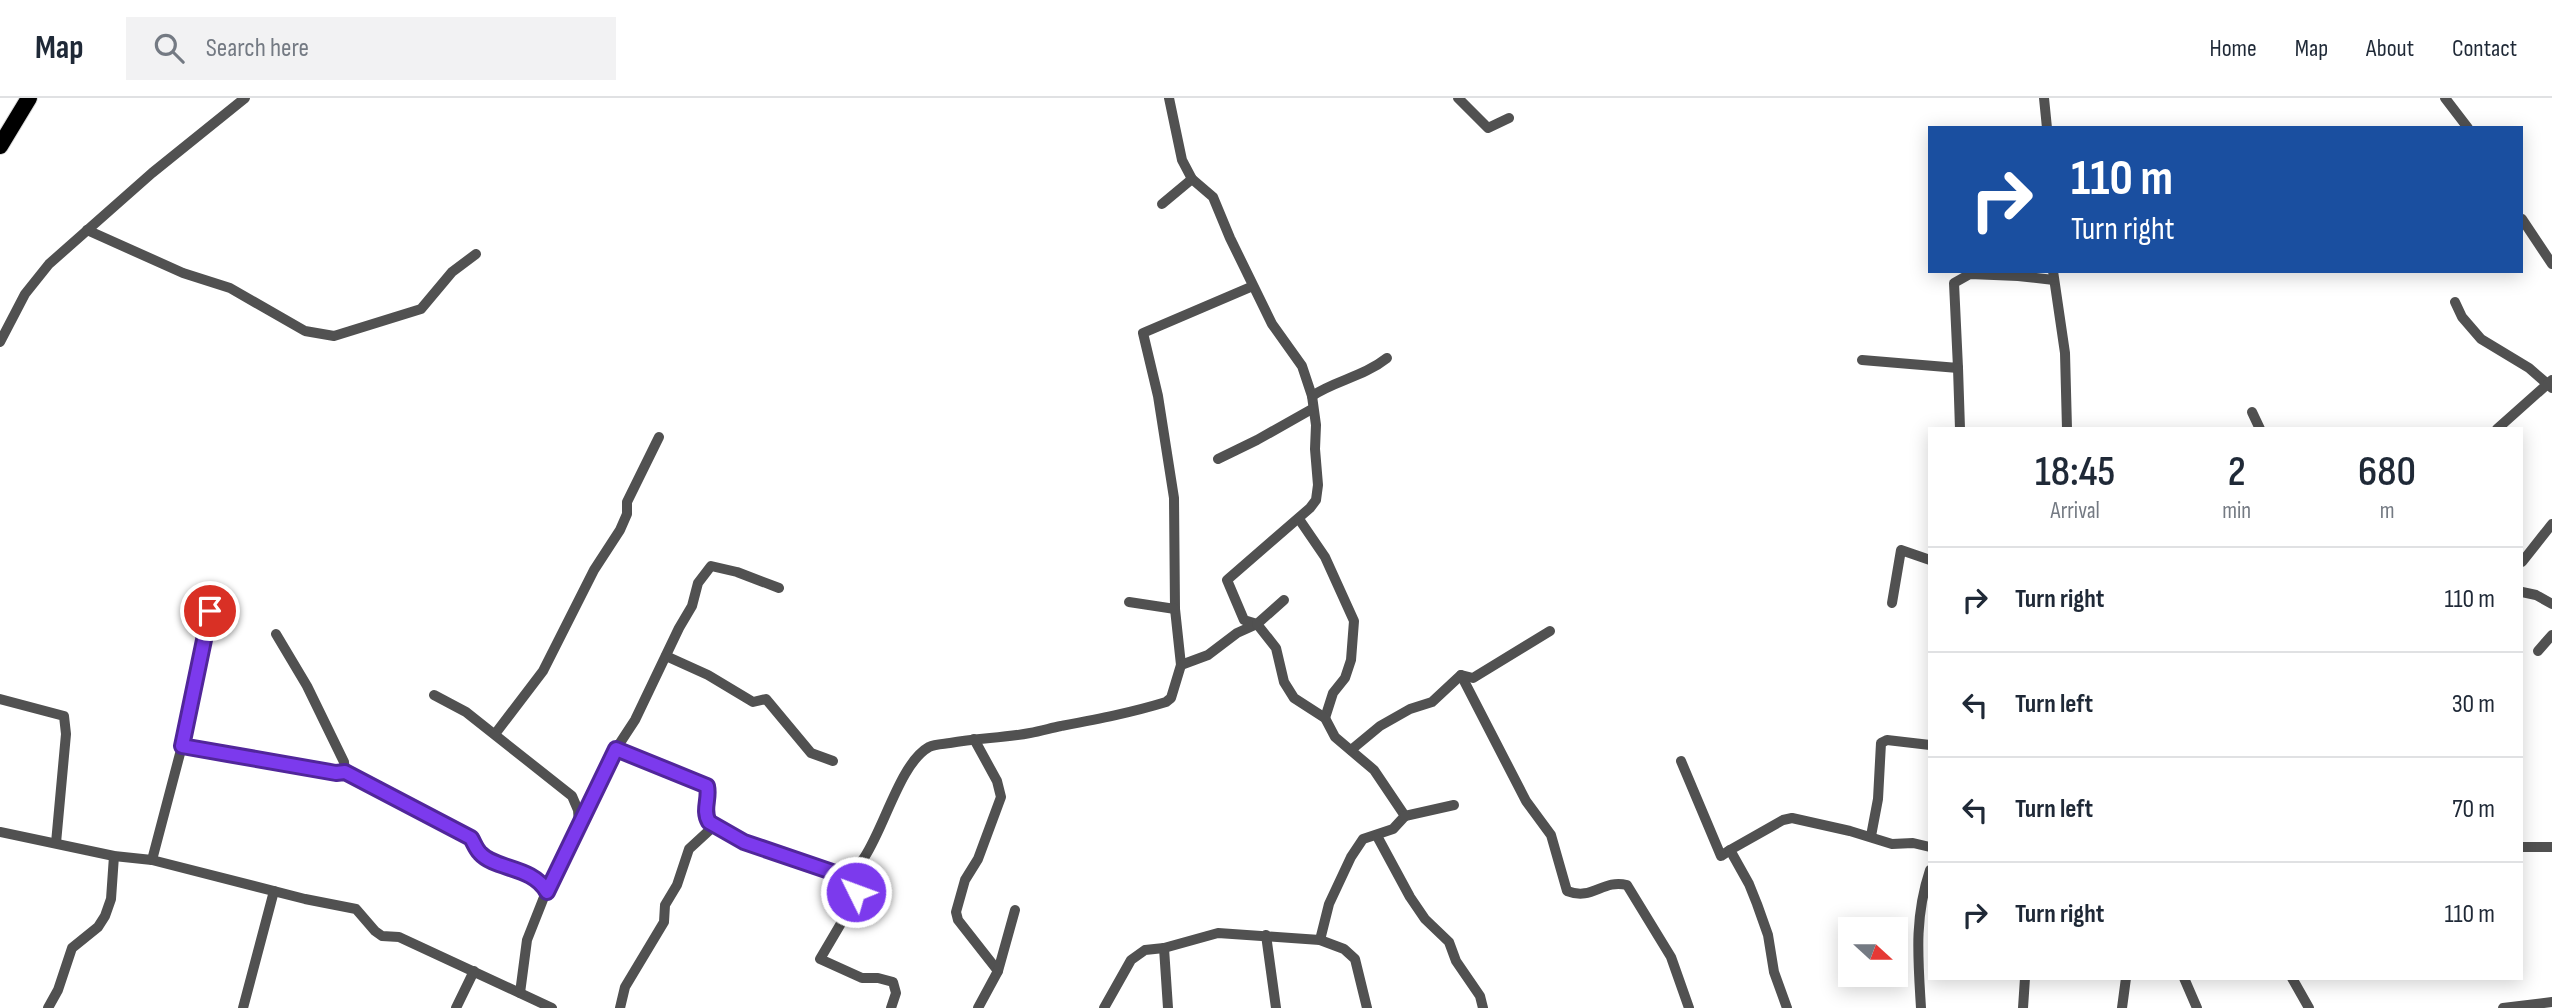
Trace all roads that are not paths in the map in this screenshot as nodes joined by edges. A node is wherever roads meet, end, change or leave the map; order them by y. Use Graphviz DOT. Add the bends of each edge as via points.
graph roads {
  1 [pos="29,98"];
  2 [pos="245,98"];
  3 [pos="1169,98"];
  4 [pos="1458,98"];
  5 [pos="2044,98"];
  6 [pos="2445,98"];
  7 [pos="1509,118"];
  8 [pos="2047,126"];
  9 [pos="2466,126"];
  10 [pos="0,146"];
  11 [pos="1192,179"];
  12 [pos="1162,204"];
  13 [pos="2523,220"];
  14 [pos="87,230"];
  15 [pos="476,254"];
  16 [pos="2552,264"];
  17 [pos="2054,276"];
  18 [pos="1253,286"];
  19 [pos="2455,302"];
  20 [pos="0,341"];
  21 [pos="1387,358"];
  22 [pos="1861,360"];
  23 [pos="1958,368"];
  24 [pos="2551,384"];
  25 [pos="1312,396"];
  26 [pos="1312,409"];
  27 [pos="2252,412"];
  28 [pos="1961,427"];
  29 [pos="2067,427"];
  30 [pos="2259,427"];
  31 [pos="2499,427"];
  32 [pos="659,437"];
  33 [pos="1218,458"];
  34 [pos="1299,519"];
  35 [pos="2552,524"];
  36 [pos="1928,559"];
  37 [pos="2523,561"];
  38 [pos="779,588"];
  39 [pos="2523,592"];
  40 [pos="1284,600"];
  41 [pos="1129,602"];
  42 [pos="1892,603"];
  43 [pos="2552,604"];
  44 [pos="1175,609"];
  45 [pos="211,610"];
  46 [pos="1257,624"];
  47 [pos="1550,631"];
  48 [pos="276,634"];
  49 [pos="2552,635"];
  50 [pos="2538,651"];
  51 [pos="667,656"];
  52 [pos="1181,665"];
  53 [pos="1461,676"];
  54 [pos="434,695"];
  55 [pos="0,699"];
  56 [pos="1325,718"];
  57 [pos="495,734"];
  58 [pos="974,739"];
  59 [pos="1928,745"];
  60 [pos="182,746"];
  61 [pos="616,749"];
  62 [pos="1352,750"];
  63 [pos="833,761"];
  64 [pos="1681,761"];
  65 [pos="345,772"];
  66 [pos="1454,805"];
  67 [pos="1405,816"];
  68 [pos="714,825"];
  69 [pos="579,827"];
  70 [pos="0,832"];
  71 [pos="1377,836"];
  72 [pos="1871,836"];
  73 [pos="55,843"];
  74 [pos="1928,847"];
  75 [pos="2552,847"];
  76 [pos="2523,848"];
  77 [pos="1731,850"];
  78 [pos="114,856"];
  79 [pos="152,860"];
  80 [pos="849,875"];
  81 [pos="1928,878"];
  82 [pos="274,891"];
  83 [pos="547,892"];
  84 [pos="1015,910"];
  85 [pos="1266,935"];
  86 [pos="1320,940"];
  87 [pos="1164,948"];
  88 [pos="474,971"];
  89 [pos="998,971"];
  90 [pos="2025,980"];
  91 [pos="2126,980"];
  92 [pos="2185,980"];
  93 [pos="2293,980"];
  94 [pos="520,993"];
  95 [pos="2552,1002"];
  96 [pos="48,1008"];
  97 [pos="243,1008"];
  98 [pos="456,1008"];
  99 [pos="552,1008"];
  100 [pos="620,1008"];
  101 [pos="891,1008"];
  102 [pos="978,1008"];
  103 [pos="1104,1008"];
  104 [pos="1168,1008"];
  105 [pos="1276,1008"];
  106 [pos="1367,1008"];
  107 [pos="1483,1008"];
  108 [pos="1689,1008"];
  109 [pos="1787,1008"];
  110 [pos="1921,1008"];
  111 [pos="2024,1008"];
  112 [pos="2122,1008"];
  113 [pos="2197,1008"];
  114 [pos="2309,1008"];
  115 [pos="2503,1008"];
  1 -- 10 [label="main road"];
  2 -- 14 [label="street"];
  3 -- 11 [label="street" via="1182,160"];
  4 -- 7 [label="street" via="1488,128"];
  5 -- 8 [label="street"];
  6 -- 9 [label="street"];
  11 -- 12 [label="street"];
  11 -- 18 [label="street" via="1213,197"];
  13 -- 16 [label="street"];
  14 -- 15 [label="street" via="183,273 230,288 305,331 334,335 421,309 452,272"];
  14 -- 20 [label="street" via="49,264 25,294"];
  17 -- 23 [label="street" via="1970,274 1954,284"];
  17 -- 29 [label="street" via="2065,353"];
  18 -- 25 [label="street" via="1272,324 1302,366"];
  18 -- 44 [label="street" via="1143,333 1174,498"];
  19 -- 24 [label="street" via="2481,338"];
  21 -- 25 [label="street" via="1372,370"];
  22 -- 23 [label="street"];
  23 -- 28 [label="street"];
  24 -- 31 [label="street"];
  25 -- 26 [label="street"];
  26 -- 33 [label="street"];
  26 -- 34 [label="street" via="1318,485 1316,500"];
  27 -- 30 [label="street"];
  32 -- 57 [label="street" via="620,530 594,570 543,671"];
  34 -- 46 [label="street" via="1227,580 1244,620"];
  34 -- 56 [label="street" via="1325,557 1354,621 1351,660"];
  35 -- 37 [label="street"];
  36 -- 42 [label="street" via="1901,550"];
  38 -- 51 [label="street" via="711,566 698,583"];
  39 -- 43 [label="street"];
  40 -- 46 [label="street"];
  41 -- 44 [label="street"];
  44 -- 52 [label="street"];
  45 -- 60 [label="street"];
  46 -- 52 [label="street" via="1208,655"];
  46 -- 56 [label="street" via="1276,648 1284,682 1294,698"];
  47 -- 53 [label="street" via="1473,678"];
  48 -- 65 [label="street" via="307,685"];
  49 -- 50 [label="street"];
  51 -- 61 [label="street"];
  51 -- 63 [label="street" via="753,702 766,699 811,753"];
  52 -- 58 [label="street" via="1166,702 1115,717"];
  53 -- 62 [label="street" via="1432,702 1380,726"];
  53 -- 108 [label="street" via="1526,801 1551,835 1567,891 1578,895 1615,882 1627,885 1671,957"];
  54 -- 57 [label="street"];
  55 -- 73 [label="street" via="64,716"];
  56 -- 62 [label="street" via="1335,737"];
  57 -- 69 [label="street" via="572,796"];
  58 -- 80 [label="street" via="930,747 914,761 893,794 877,836"];
  58 -- 89 [label="street" via="1001,797 956,912"];
  59 -- 72 [label="street" via="1881,743"];
  60 -- 65 [label="street"];
  60 -- 79 [label="street"];
  61 -- 68 [label="street" via="707,786 706,816"];
  61 -- 69 [label="street"];
  62 -- 67 [label="street" via="1374,770"];
  64 -- 77 [label="street" via="1721,856"];
  65 -- 83 [label="street" via="471,838 481,855 533,877"];
  66 -- 67 [label="street"];
  67 -- 71 [label="street" via="1393,829"];
  68 -- 80 [label="street" via="744,842"];
  68 -- 100 [label="street" via="688,849 677,885 665,905 664,922 625,986"];
  69 -- 83 [label="street"];
  70 -- 73 [label="street"];
  71 -- 86 [label="street" via="1363,839 1350,857 1329,904"];
  71 -- 107 [label="street" via="1425,919 1450,942"];
  72 -- 74 [label="street" via="1892,845"];
  72 -- 77 [label="street" via="1792,818"];
  73 -- 78 [label="street"];
  75 -- 76 [label="street"];
  77 -- 109 [label="street" via="1768,935 1774,972"];
  78 -- 79 [label="street"];
  78 -- 96 [label="street" via="105,916 72,948"];
  79 -- 82 [label="street"];
  80 -- 101 [label="street" via="856,892 853,903 820,959 862,978 893,982 896,993"];
  81 -- 110 [label="street" via="1918,919 1916,955"];
  82 -- 88 [label="street" via="356,909 382,936 400,937"];
  82 -- 97 [label="street"];
  83 -- 94 [label="street" via="527,940"];
  84 -- 89 [label="street"];
  85 -- 86 [label="street"];
  85 -- 87 [label="street" via="1218,933"];
  85 -- 105 [label="street"];
  86 -- 106 [label="street" via="1344,949 1355,959"];
  87 -- 103 [label="street" via="1145,950 1131,960"];
  87 -- 104 [label="street"];
  88 -- 94 [label="street"];
  88 -- 98 [label="street"];
  89 -- 102 [label="street"];
  90 -- 111 [label="street"];
  91 -- 112 [label="street"];
  92 -- 113 [label="street"];
  93 -- 114 [label="street"];
  94 -- 99 [label="street"];
  95 -- 115 [label="street"];
}
